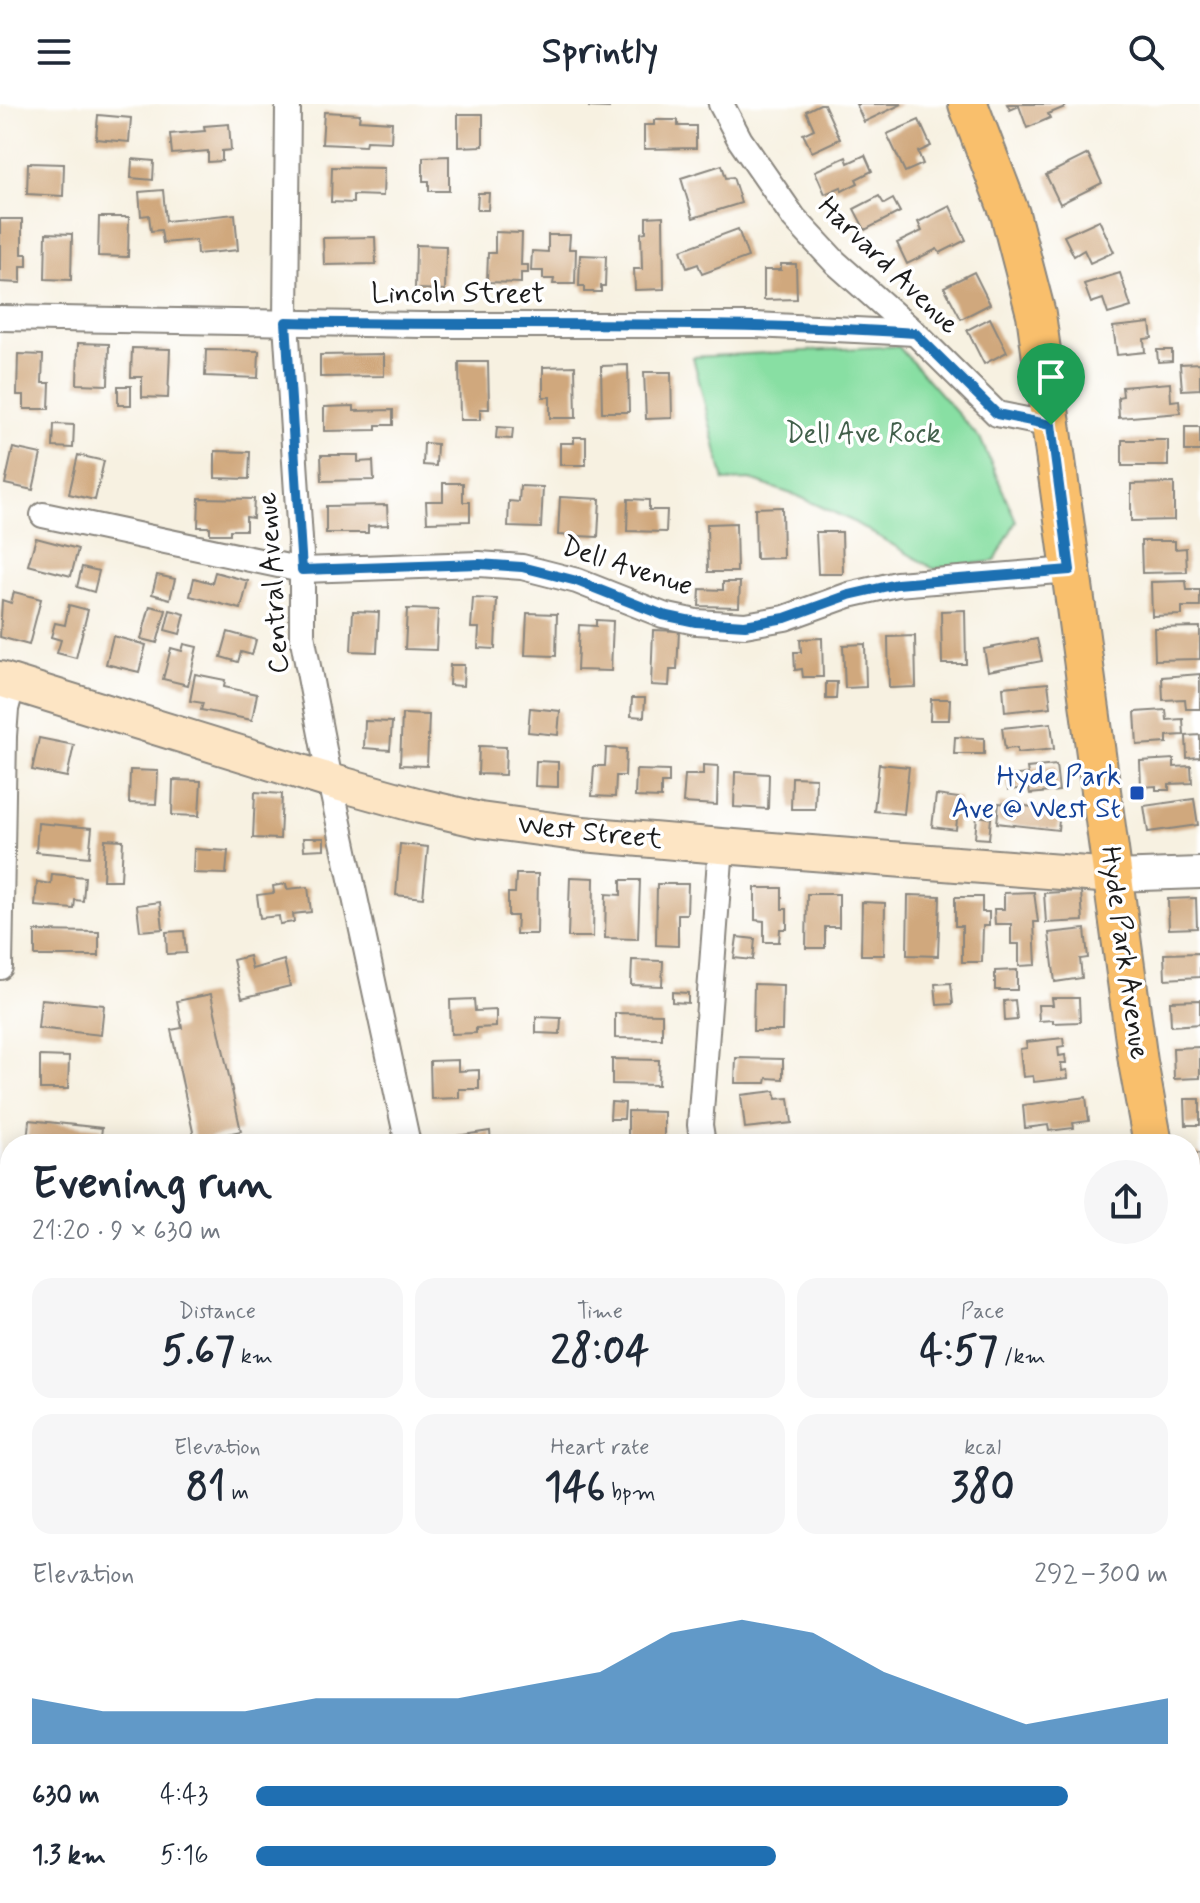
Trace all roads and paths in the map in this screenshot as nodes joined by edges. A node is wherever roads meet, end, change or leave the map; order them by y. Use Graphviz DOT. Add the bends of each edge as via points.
graph roads {
  1 [pos="288,104"];
  2 [pos="721,104"];
  3 [pos="968,104"];
  4 [pos="0,318"];
  5 [pos="286,322"];
  6 [pos="915,333"];
  7 [pos="1051,425"];
  8 [pos="43,515"];
  9 [pos="302,570"];
  10 [pos="1070,570"];
  11 [pos="6,681"];
  12 [pos="330,781"];
  13 [pos="721,846"];
  14 [pos="1200,873"];
  15 [pos="1113,876"];
  16 [pos="0,967"];
  17 [pos="406,1134"];
  18 [pos="701,1134"];
  19 [pos="1151,1134"];
  1 -- 5 [label="street, Central Avenue"];
  2 -- 6 [label="street, Harvard Avenue" via="794,218"];
  3 -- 7 [label="main road, Hyde Park Avenue" via="1010,214 1036,314"];
  4 -- 5 [label="street, Lincoln Street"];
  5 -- 6 [label="street, Lincoln Street" via="755,325"];
  5 -- 9 [label="street, Central Avenue"];
  6 -- 7 [label="street, Harvard Avenue" via="997,414"];
  7 -- 10 [label="main road, Hyde Park Avenue"];
  8 -- 9 [label="street, Dell Avenue"];
  9 -- 10 [label="street, Dell Avenue" via="522,567 577,581 663,615 745,625 897,584"];
  9 -- 12 [label="street, Central Avenue" via="302,635"];
  10 -- 15 [label="main road, Hyde Park Avenue"];
  11 -- 12 [label="main road, West Street"];
  11 -- 16 [label="street"];
  12 -- 13 [label="main road, West Street" via="480,820"];
  12 -- 17 [label="street, Central Avenue"];
  13 -- 15 [label="main road, West Street"];
  13 -- 18 [label="street"];
  14 -- 15 [label="street, West Street"];
  15 -- 19 [label="main road, Hyde Park Avenue"];
}
